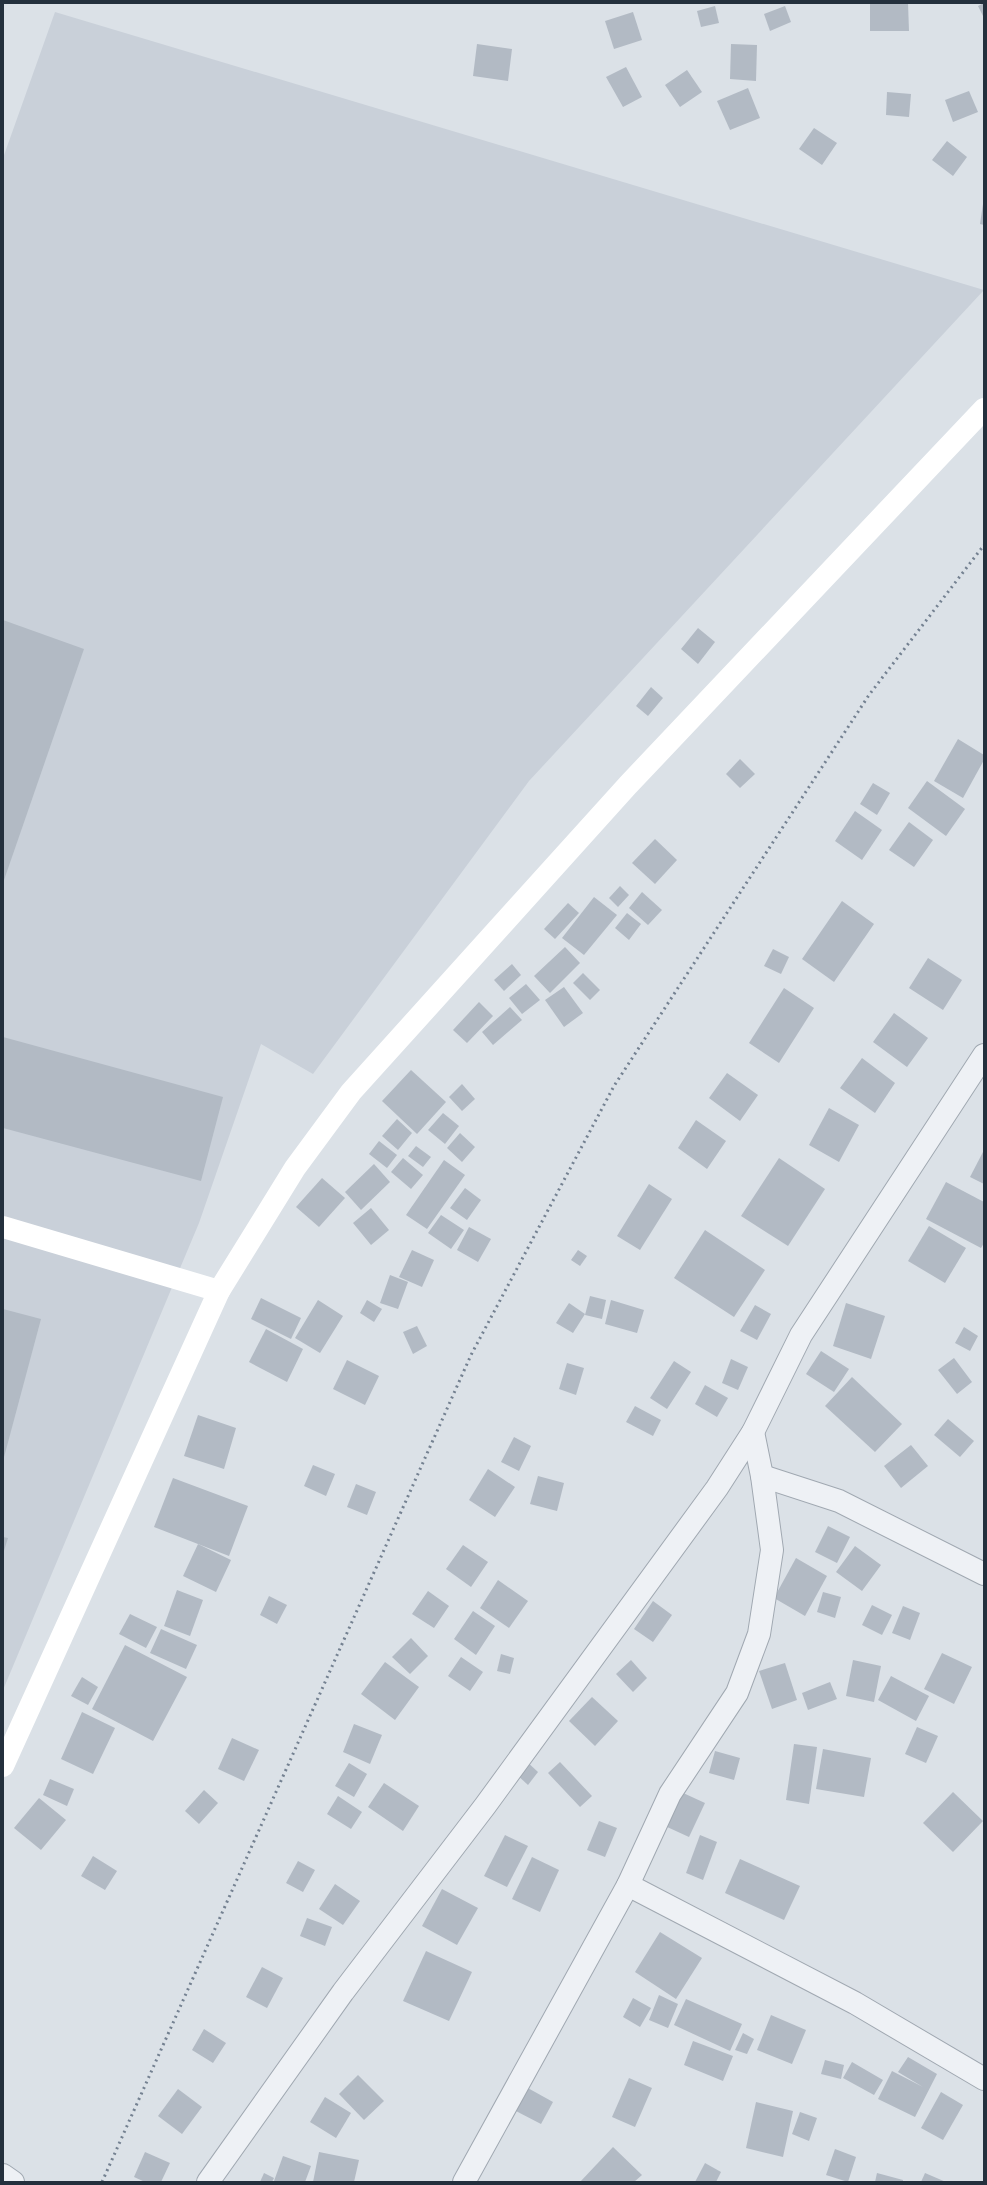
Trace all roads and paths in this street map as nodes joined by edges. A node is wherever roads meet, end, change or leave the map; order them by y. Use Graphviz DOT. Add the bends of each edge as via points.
graph roads {
  1 [pos="984,409"];
  2 [pos="984,1055"];
  3 [pos="3,1227"];
  4 [pos="219,1291"];
  5 [pos="753,1432"];
  6 [pos="762,1476"];
  7 [pos="984,1574"];
  8 [pos="3,1766"];
  9 [pos="628,1885"];
  10 [pos="984,2079"];
  11 [pos="3,2175"];
  12 [pos="13,2182"];
  13 [pos="208,2182"];
  14 [pos="464,2182"];
  1 -- 4 [label="street" via="628,785 351,1092 295,1168"];
  2 -- 5 [label="street" via="801,1335"];
  3 -- 4 [label="street"];
  4 -- 8 [label="street"];
  5 -- 6 [label="street"];
  5 -- 13 [label="street" via="717,1488 485,1806 343,1992"];
  6 -- 7 [label="street" via="838,1500"];
  6 -- 9 [label="street" via="772,1550 759,1634 737,1693 670,1794"];
  9 -- 10 [label="street" via="855,2003"];
  9 -- 14 [label="street"];
  11 -- 12 [label="street"];
}
